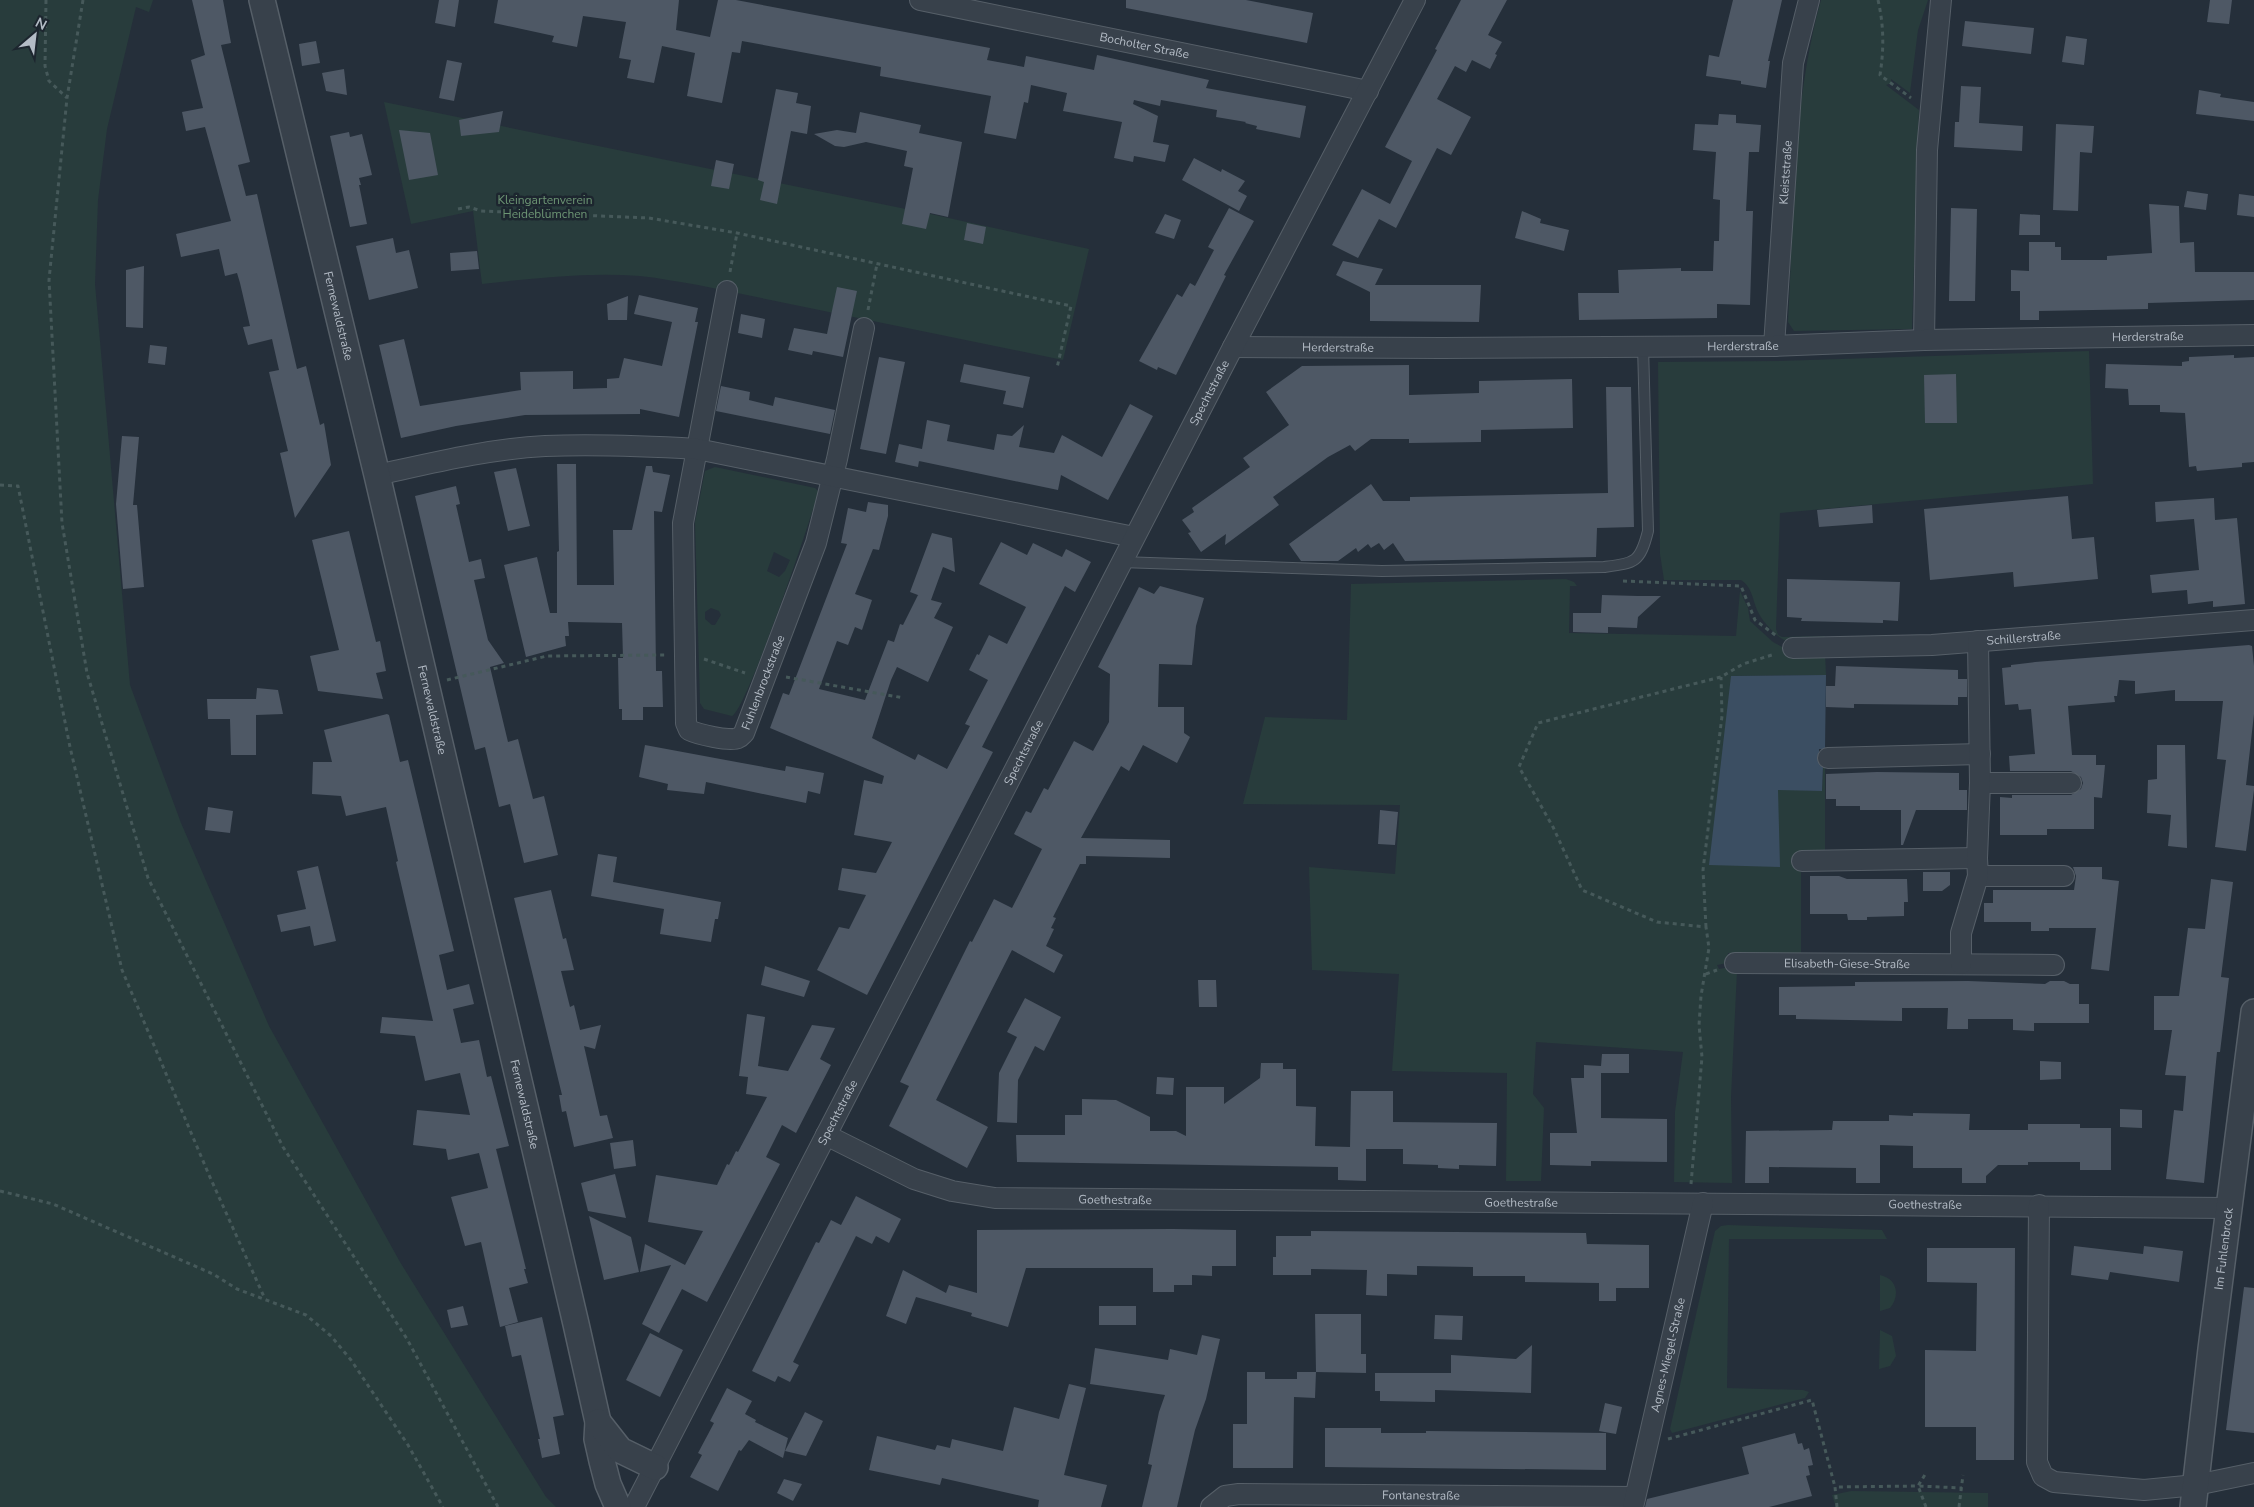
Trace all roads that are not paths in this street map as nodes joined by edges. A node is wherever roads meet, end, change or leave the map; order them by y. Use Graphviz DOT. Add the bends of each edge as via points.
graph roads {
  1 [pos="262,0"];
  2 [pos="920,0"];
  3 [pos="1415,0"];
  4 [pos="1809,0"];
  5 [pos="1941,0"];
  6 [pos="1368,91"];
  7 [pos="727,291"];
  8 [pos="864,328"];
  9 [pos="2254,335"];
  10 [pos="1924,340"];
  11 [pos="1643,346"];
  12 [pos="1774,346"];
  13 [pos="1233,347"];
  14 [pos="697,449"];
  15 [pos="377,475"];
  16 [pos="831,477"];
  17 [pos="1134,537"];
  18 [pos="1122,562"];
  19 [pos="2254,620"];
  20 [pos="1978,641"];
  21 [pos="1793,648"];
  22 [pos="1980,754"];
  23 [pos="1828,758"];
  24 [pos="1980,783"];
  25 [pos="2071,783"];
  26 [pos="1802,861"];
  27 [pos="1977,867"];
  28 [pos="2064,876"];
  29 [pos="1735,963"];
  30 [pos="1961,964"];
  31 [pos="2054,965"];
  32 [pos="2254,1012"];
  33 [pos="2248,1109"];
  34 [pos="826,1135"];
  35 [pos="1696,1202"];
  36 [pos="2039,1205"];
  37 [pos="2229,1208"];
  38 [pos="598,1422"];
  39 [pos="655,1467"];
  40 [pos="2254,1473"];
  41 [pos="2195,1496"];
  42 [pos="1634,1502"];
  43 [pos="618,1507"];
  44 [pos="634,1507"];
  45 [pos="1211,1507"];
  1 -- 15 [label="street, Fernewaldstraße"];
  2 -- 6 [label="street, Bocholter Straße"];
  3 -- 6 [label="street, Spechtstraße"];
  4 -- 12 [label="street, Kleiststraße" via="1793,63"];
  5 -- 10 [label="street" via="1927,150"];
  6 -- 13 [label="street, Spechtstraße"];
  7 -- 14 [label="street, Fuhlenbrockstraße"];
  8 -- 16 [label="street, Fuhlenbrockstraße"];
  9 -- 10 [label="street, Herderstraße"];
  10 -- 12 [label="street, Herderstraße"];
  11 -- 12 [label="street, Herderstraße"];
  11 -- 13 [label="street, Herderstraße"];
  11 -- 18 [label="lane" via="1648,531 1643,552 1635,560 1604,567 1382,571"];
  13 -- 17 [label="street, Spechtstraße"];
  14 -- 15 [label="street" via="625,445 545,446 497,451"];
  14 -- 16 [label="street"];
  14 -- 16 [label="street, Fuhlenbrockstraße" via="683,523 686,723 689,730 696,733 734,739 744,733 816,543"];
  15 -- 38 [label="street, Fernewaldstraße"];
  16 -- 17 [label="street"];
  17 -- 18 [label="street, Spechtstraße"];
  18 -- 34 [label="street, Spechtstraße"];
  19 -- 20 [label="street, Schillerstraße"];
  20 -- 21 [label="street, Schillerstraße"];
  20 -- 22 [label="street"];
  22 -- 23 [label="street"];
  22 -- 24 [label="street"];
  24 -- 25 [label="street"];
  24 -- 27 [label="street"];
  26 -- 27 [label="street"];
  27 -- 28 [label="street"];
  27 -- 30 [label="street" via="1961,933"];
  29 -- 30 [label="street, Elisabeth-Giese-Straße"];
  30 -- 31 [label="street, Elisabeth-Giese-Straße"];
  32 -- 33 [label="street, Im Fuhlenbrock"];
  33 -- 37 [label="street, Im Fuhlenbrock"];
  34 -- 35 [label="street, Goethestraße" via="914,1179 952,1191 995,1198"];
  34 -- 39 [label="street, Spechtstraße"];
  35 -- 36 [label="street, Goethestraße"];
  35 -- 42 [label="street, Agnes-Miegel-Straße"];
  36 -- 37 [label="street, Goethestraße"];
  36 -- 41 [label="street" via="2037,1462 2043,1476 2054,1482"];
  37 -- 41 [label="street, Im Fuhlenbrock"];
  38 -- 39 [label="street, Fernewaldstraße" via="620,1450"];
  38 -- 43 [label="street, Fernewaldstraße" via="597,1439 602,1461"];
  39 -- 44 [label="street, Spechtstraße"];
  40 -- 41 [label="street"];
  42 -- 45 [label="street, Fontanestraße" via="1239,1494 1225,1496"];
}
